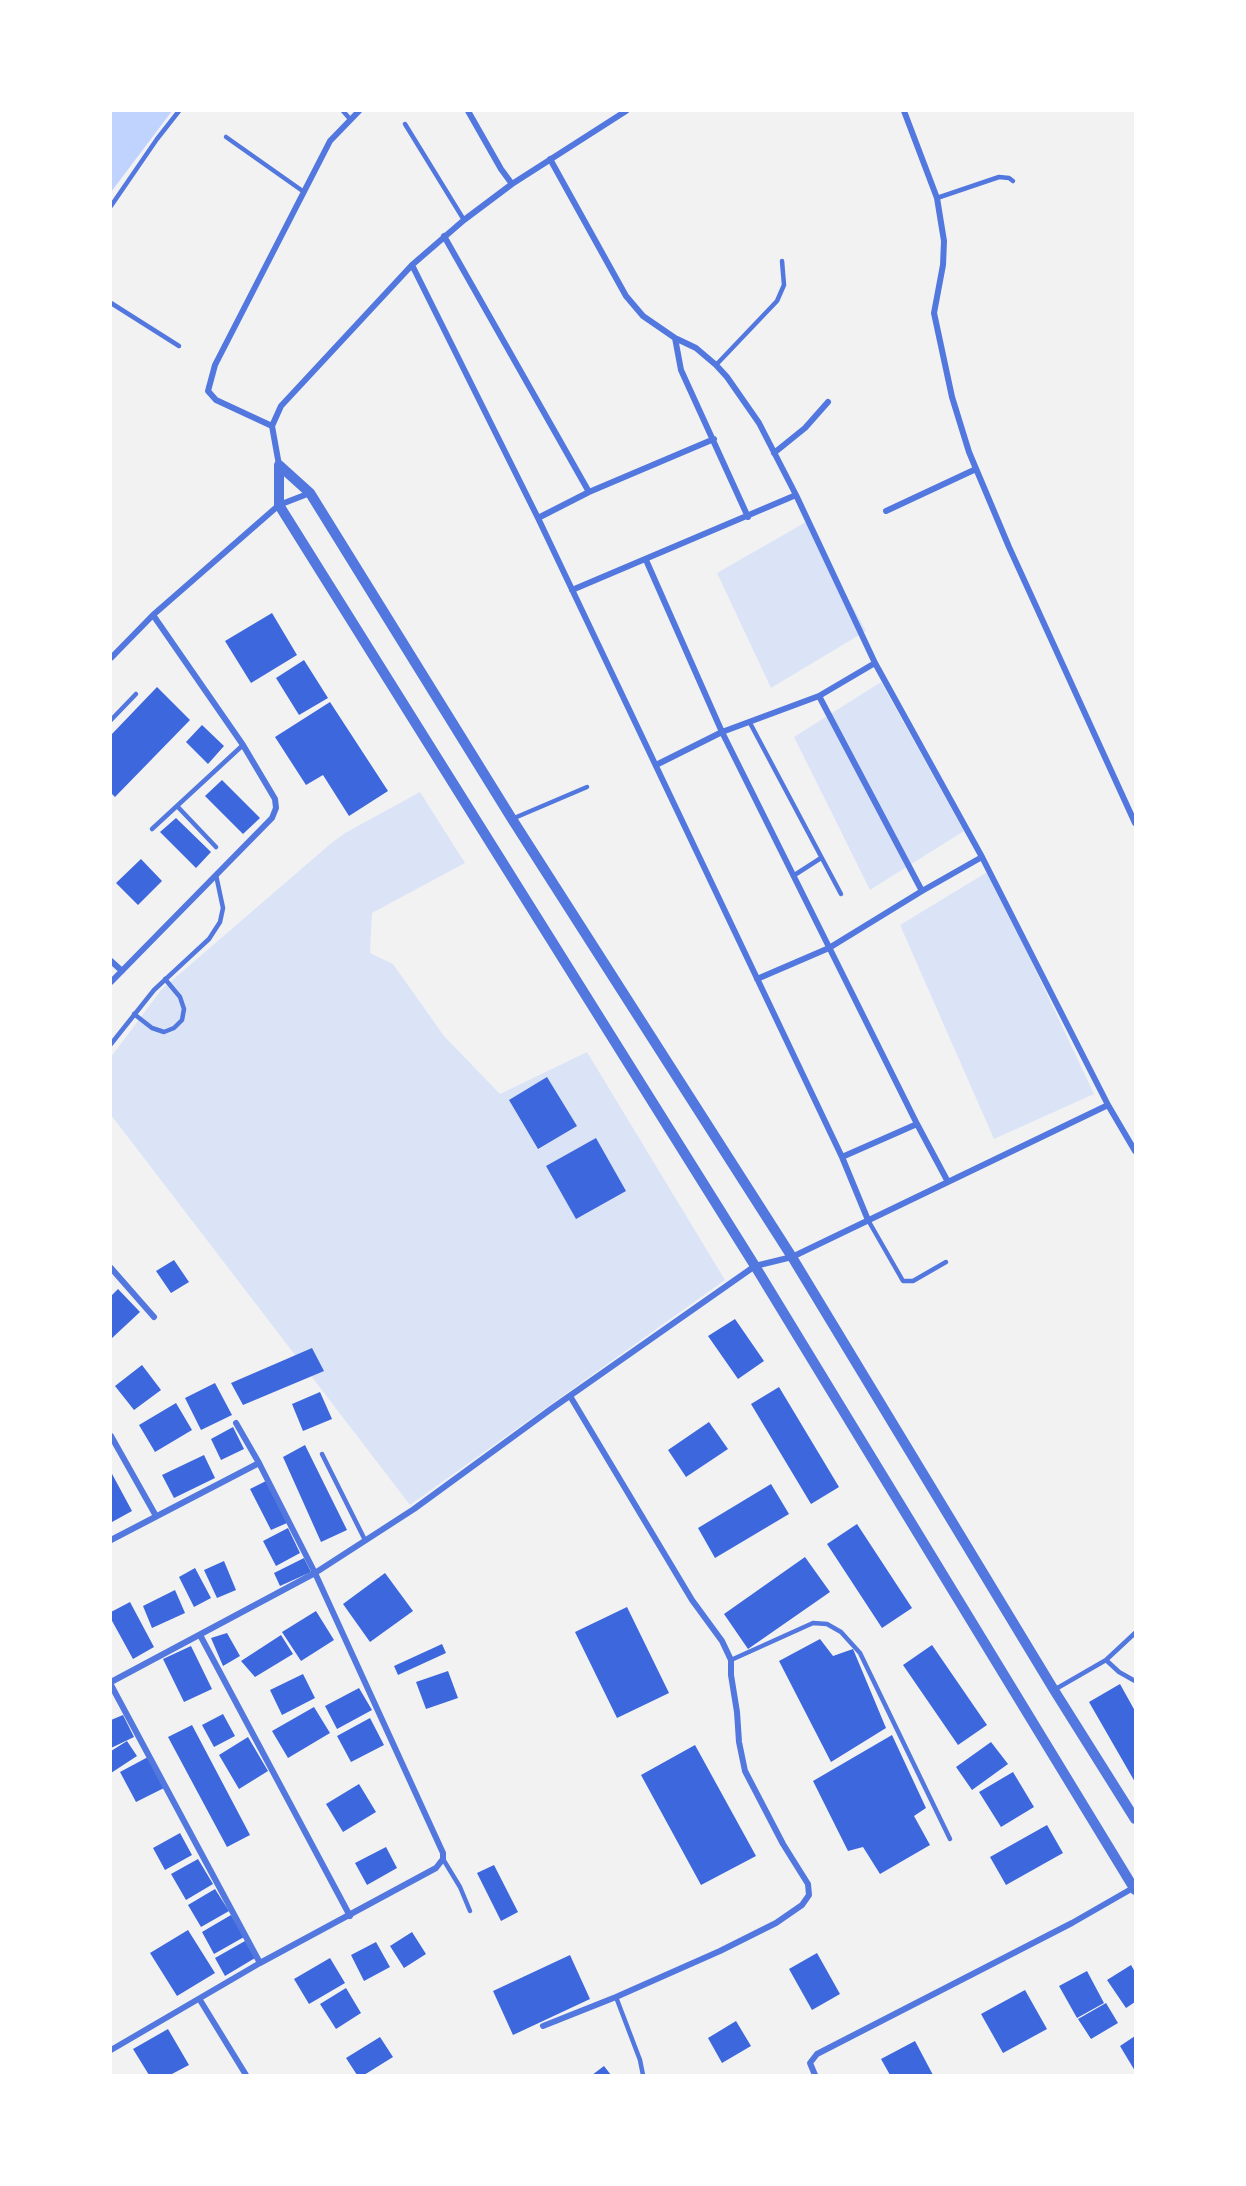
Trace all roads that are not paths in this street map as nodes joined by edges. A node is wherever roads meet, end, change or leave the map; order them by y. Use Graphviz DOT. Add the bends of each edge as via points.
graph roads {
  1 [pos="179,111"];
  2 [pos="343,111"];
  3 [pos="359,111"];
  4 [pos="468,111"];
  5 [pos="626,111"];
  6 [pos="904,111"];
  7 [pos="350,118"];
  8 [pos="405,124"];
  9 [pos="226,137"];
  10 [pos="550,159"];
  11 [pos="1013,181"];
  12 [pos="512,184"];
  13 [pos="304,192"];
  14 [pos="937,198"];
  15 [pos="111,206"];
  16 [pos="464,220"];
  17 [pos="444,236"];
  18 [pos="782,261"];
  19 [pos="412,264"];
  20 [pos="111,303"];
  21 [pos="675,338"];
  22 [pos="179,346"];
  23 [pos="716,365"];
  24 [pos="828,402"];
  25 [pos="272,426"];
  26 [pos="714,439"];
  27 [pos="774,453"];
  28 [pos="279,465"];
  29 [pos="976,469"];
  30 [pos="590,492"];
  31 [pos="310,494"];
  32 [pos="796,495"];
  33 [pos="279,505"];
  34 [pos="886,511"];
  35 [pos="748,517"];
  36 [pos="538,518"];
  37 [pos="646,560"];
  38 [pos="572,590"];
  39 [pos="153,615"];
  40 [pos="111,658"];
  41 [pos="875,663"];
  42 [pos="136,694"];
  43 [pos="819,696"];
  44 [pos="111,720"];
  45 [pos="750,723"];
  46 [pos="722,732"];
  47 [pos="243,745"];
  48 [pos="656,765"];
  49 [pos="587,787"];
  50 [pos="177,806"];
  51 [pos="512,819"];
  52 [pos="1135,823"];
  53 [pos="152,830"];
  54 [pos="216,847"];
  55 [pos="982,857"];
  56 [pos="821,858"];
  57 [pos="216,875"];
  58 [pos="793,876"];
  59 [pos="922,891"];
  60 [pos="841,894"];
  61 [pos="829,948"];
  62 [pos="111,961"];
  63 [pos="122,971"];
  64 [pos="757,979"];
  65 [pos="165,980"];
  66 [pos="111,982"];
  67 [pos="134,1014"];
  68 [pos="111,1044"];
  69 [pos="1108,1105"];
  70 [pos="917,1124"];
  71 [pos="1135,1151"];
  72 [pos="842,1157"];
  73 [pos="948,1182"];
  74 [pos="868,1220"];
  75 [pos="792,1257"];
  76 [pos="946,1262"];
  77 [pos="755,1266"];
  78 [pos="111,1268"];
  79 [pos="154,1317"];
  80 [pos="570,1396"];
  81 [pos="236,1423"];
  82 [pos="111,1436"];
  83 [pos="322,1454"];
  84 [pos="259,1463"];
  85 [pos="156,1516"];
  86 [pos="111,1540"];
  87 [pos="365,1540"];
  88 [pos="315,1573"];
  89 [pos="1135,1633"];
  90 [pos="200,1635"];
  91 [pos="731,1660"];
  92 [pos="1106,1660"];
  93 [pos="1135,1681"];
  94 [pos="111,1684"];
  95 [pos="1054,1690"];
  96 [pos="1135,1819"];
  97 [pos="950,1839"];
  98 [pos="443,1859"];
  99 [pos="1134,1889"];
  100 [pos="470,1911"];
  101 [pos="350,1916"];
  102 [pos="260,1963"];
  103 [pos="616,1997"];
  104 [pos="200,2000"];
  105 [pos="543,2026"];
  106 [pos="111,2050"];
  107 [pos="246,2075"];
  108 [pos="643,2075"];
  109 [pos="815,2075"];
  1 -- 15 [label="lane"];
  2 -- 7 [label="lane"];
  3 -- 7 [label="street"];
  4 -- 12 [label="street"];
  5 -- 10 [label="street"];
  6 -- 14 [label="street"];
  7 -- 13 [label="street" via="330,141"];
  8 -- 16 [label="lane"];
  9 -- 13 [label="lane"];
  10 -- 12 [label="street"];
  10 -- 21 [label="street" via="626,296 643,316"];
  11 -- 14 [label="lane" via="999,177"];
  12 -- 16 [label="street"];
  13 -- 25 [label="street" via="215,365 207,392"];
  14 -- 29 [label="street" via="944,242 934,313 952,397"];
  16 -- 17 [label="street"];
  17 -- 19 [label="street"];
  17 -- 30 [label="street"];
  18 -- 23 [label="lane" via="784,285 777,301"];
  19 -- 25 [label="street" via="281,406"];
  19 -- 36 [label="street"];
  20 -- 22 [label="lane"];
  21 -- 23 [label="street" via="696,348"];
  21 -- 26 [label="street" via="681,370"];
  23 -- 27 [label="street" via="759,423"];
  24 -- 27 [label="street" via="805,428"];
  25 -- 28 [label="street"];
  26 -- 30 [label="street"];
  26 -- 35 [label="street"];
  27 -- 32 [label="street"];
  28 -- 31 [label="street"];
  28 -- 33 [label="street"];
  29 -- 34 [label="street"];
  29 -- 52 [label="street"];
  30 -- 36 [label="street"];
  31 -- 33 [label="street"];
  31 -- 51 [label="street"];
  32 -- 35 [label="street"];
  32 -- 41 [label="street"];
  33 -- 39 [label="street"];
  33 -- 77 [label="street"];
  35 -- 37 [label="street"];
  36 -- 38 [label="street"];
  37 -- 38 [label="street"];
  37 -- 46 [label="street"];
  38 -- 48 [label="street"];
  39 -- 40 [label="street"];
  39 -- 47 [label="street"];
  41 -- 43 [label="street"];
  41 -- 55 [label="street"];
  42 -- 44 [label="lane"];
  43 -- 45 [label="street"];
  43 -- 59 [label="street"];
  45 -- 46 [label="street"];
  45 -- 56 [label="lane"];
  46 -- 48 [label="street"];
  46 -- 58 [label="street"];
  47 -- 50 [label="lane"];
  47 -- 57 [label="street" via="275,799 276,808 272,818"];
  48 -- 64 [label="street"];
  49 -- 51 [label="lane"];
  50 -- 53 [label="lane"];
  50 -- 54 [label="lane"];
  51 -- 75 [label="street"];
  55 -- 59 [label="street"];
  55 -- 69 [label="street"];
  56 -- 58 [label="lane"];
  56 -- 60 [label="lane"];
  57 -- 63 [label="street"];
  57 -- 65 [label="lane" via="223,908 220,922 209,939"];
  58 -- 61 [label="street"];
  59 -- 61 [label="street"];
  61 -- 64 [label="street"];
  61 -- 70 [label="street"];
  62 -- 63 [label="street"];
  63 -- 66 [label="street"];
  64 -- 72 [label="street"];
  65 -- 67 [label="lane"];
  65 -- 67 [label="lane" via="180,997 182,1020 164,1032"];
  67 -- 68 [label="lane"];
  69 -- 71 [label="street"];
  69 -- 73 [label="street"];
  70 -- 72 [label="street"];
  70 -- 73 [label="street"];
  72 -- 74 [label="street"];
  73 -- 74 [label="street"];
  74 -- 75 [label="street"];
  74 -- 76 [label="lane" via="903,1281 913,1281"];
  75 -- 77 [label="street"];
  75 -- 95 [label="street"];
  77 -- 80 [label="street"];
  77 -- 99 [label="street"];
  78 -- 79 [label="street"];
  80 -- 87 [label="street"];
  80 -- 91 [label="street"];
  81 -- 84 [label="street"];
  82 -- 85 [label="street"];
  83 -- 87 [label="lane"];
  84 -- 85 [label="street"];
  84 -- 88 [label="street"];
  85 -- 86 [label="street"];
  87 -- 88 [label="street"];
  88 -- 90 [label="street"];
  88 -- 98 [label="street"];
  89 -- 92 [label="lane"];
  90 -- 94 [label="street"];
  90 -- 101 [label="street"];
  91 -- 97 [label="lane" via="813,1623 827,1624 840,1632 860,1653"];
  91 -- 103 [label="street" via="739,1742 746,1771 808,1884 809,1895 802,1905 776,1923"];
  92 -- 93 [label="lane"];
  92 -- 95 [label="lane"];
  94 -- 102 [label="street"];
  95 -- 96 [label="street"];
  98 -- 100 [label="lane"];
  98 -- 101 [label="street" via="436,1868"];
  99 -- 109 [label="street" via="817,2054 810,2063"];
  101 -- 102 [label="street"];
  102 -- 104 [label="street"];
  103 -- 105 [label="street"];
  103 -- 108 [label="lane"];
  104 -- 106 [label="street"];
  104 -- 107 [label="street"];
}
